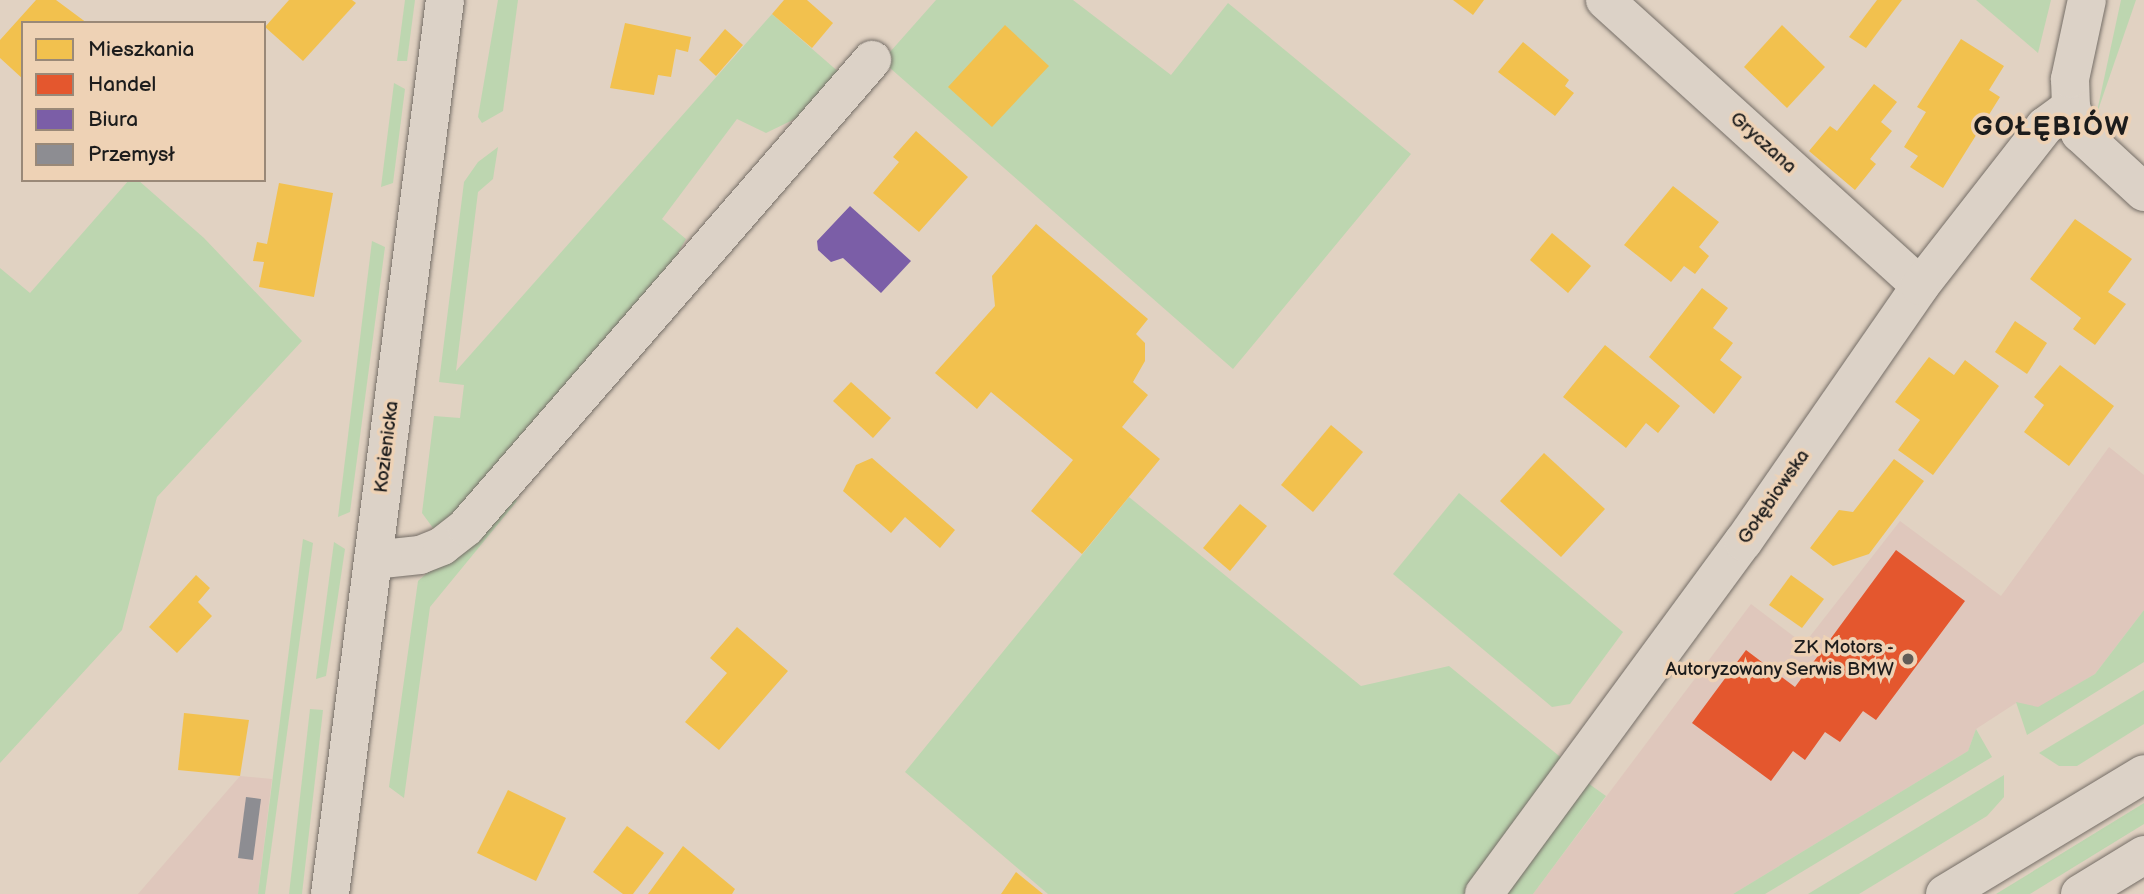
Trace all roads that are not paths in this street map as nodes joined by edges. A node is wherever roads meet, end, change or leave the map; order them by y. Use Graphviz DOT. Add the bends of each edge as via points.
graph roads {
  1 [pos="445,0"];
  2 [pos="1605,0"];
  3 [pos="2087,0"];
  4 [pos="872,60"];
  5 [pos="2071,107"];
  6 [pos="2144,192"];
  7 [pos="1920,286"];
  8 [pos="373,560"];
  9 [pos="2144,774"];
  10 [pos="2144,855"];
  11 [pos="330,894"];
  12 [pos="1484,894"];
  13 [pos="1945,894"];
  14 [pos="2080,894"];
  1 -- 8 [label="street, Kozienicka"];
  2 -- 7 [label="street, Gryczana"];
  3 -- 5 [label="street" via="2070,79"];
  4 -- 8 [label="street" via="466,527 442,546 420,555"];
  5 -- 6 [label="street" via="2080,133"];
  5 -- 7 [label="street, Gołębiowska" via="2045,127"];
  7 -- 12 [label="street, Gołębiowska" via="1735,552"];
  8 -- 11 [label="street, Kozienicka"];
  9 -- 13 [label="street"];
  10 -- 14 [label="street"];
}
